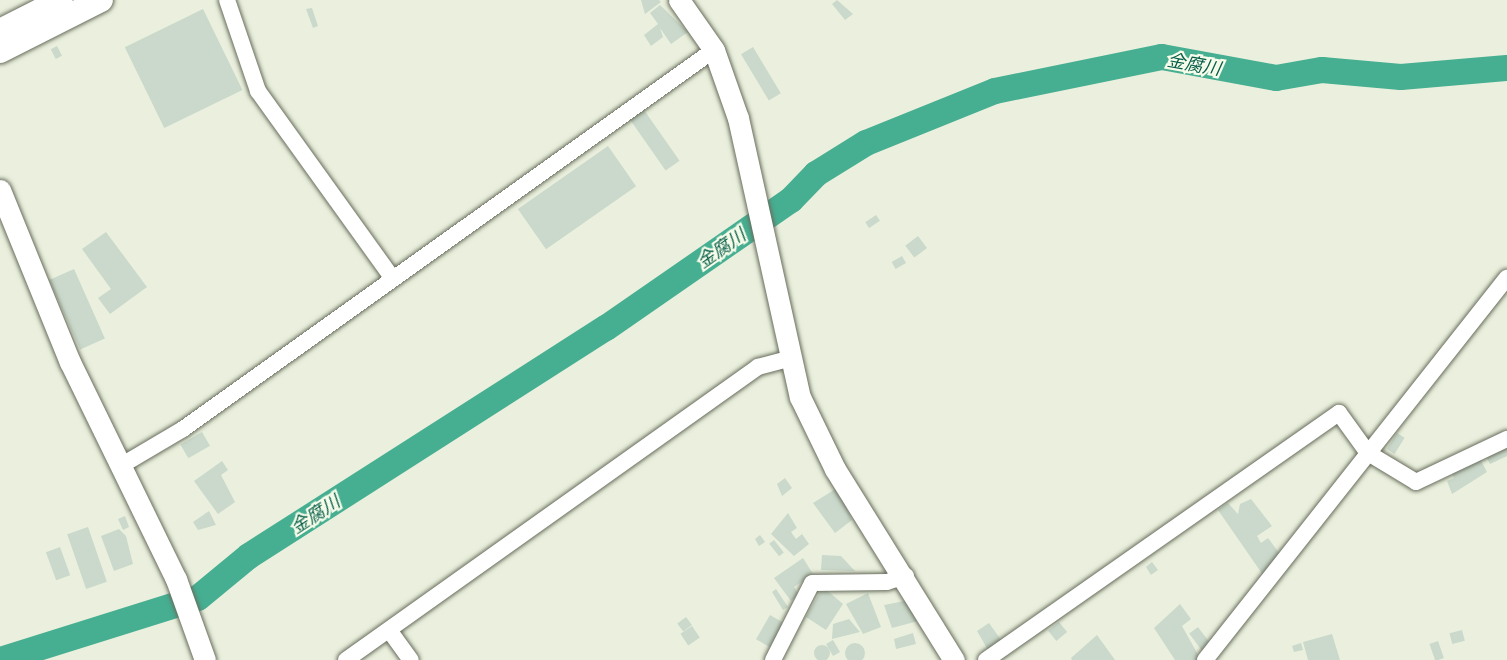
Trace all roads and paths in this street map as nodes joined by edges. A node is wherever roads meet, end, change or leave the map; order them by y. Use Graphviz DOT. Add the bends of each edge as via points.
graph roads {
  1 [pos="61,0"];
  2 [pos="101,0"];
  3 [pos="227,0"];
  4 [pos="679,0"];
  5 [pos="0,31"];
  6 [pos="714,50"];
  7 [pos="0,51"];
  8 [pos="0,190"];
  9 [pos="1507,278"];
  10 [pos="393,279"];
  11 [pos="787,359"];
  12 [pos="1507,439"];
  13 [pos="1368,453"];
  14 [pos="122,465"];
  15 [pos="906,576"];
  16 [pos="389,630"];
  17 [pos="205,660"];
  18 [pos="346,660"];
  19 [pos="411,660"];
  20 [pos="773,660"];
  21 [pos="954,660"];
  22 [pos="986,660"];
  23 [pos="1205,660"];
  1 -- 5 [label="main road"];
  2 -- 7 [label="main road"];
  3 -- 10 [label="street" via="258,91"];
  4 -- 6 [label="street"];
  6 -- 10 [label="street"];
  6 -- 11 [label="street" via="749,172"];
  8 -- 14 [label="street" via="70,362"];
  9 -- 13 [label="street"];
  10 -- 14 [label="street" via="183,429"];
  11 -- 15 [label="street" via="835,469"];
  11 -- 16 [label="street" via="758,367"];
  12 -- 13 [label="street" via="1416,482"];
  13 -- 22 [label="street" via="1339,413"];
  13 -- 23 [label="street"];
  14 -- 17 [label="street" via="176,579"];
  15 -- 20 [label="street" via="887,582 813,583"];
  15 -- 21 [label="street"];
  16 -- 18 [label="street"];
  16 -- 19 [label="street"];
}
